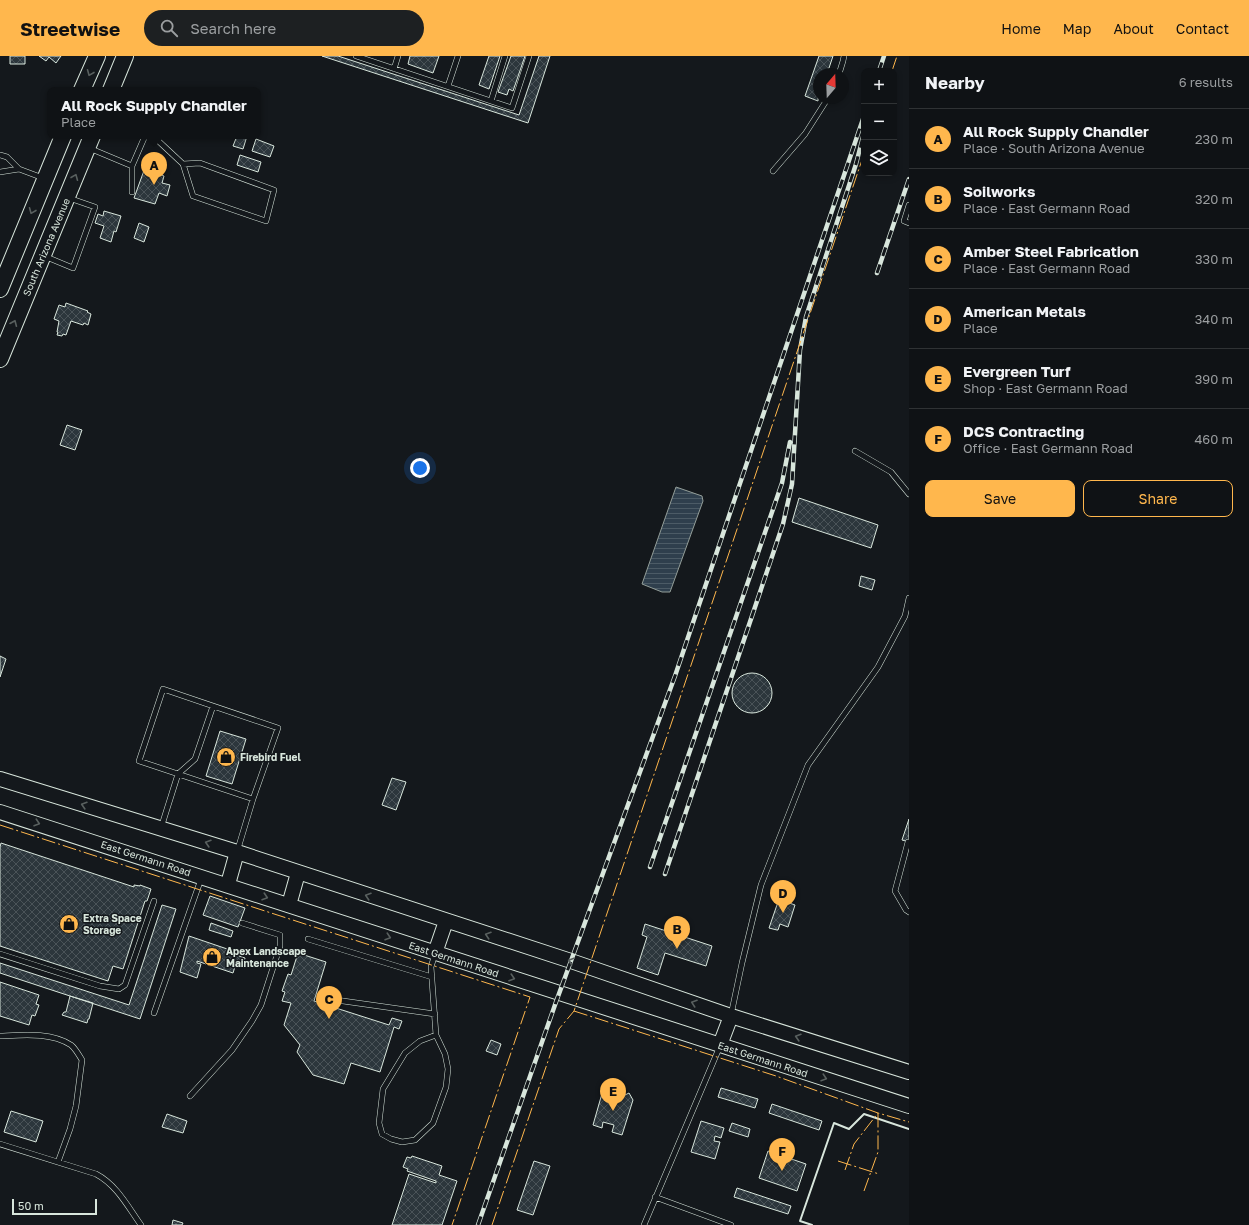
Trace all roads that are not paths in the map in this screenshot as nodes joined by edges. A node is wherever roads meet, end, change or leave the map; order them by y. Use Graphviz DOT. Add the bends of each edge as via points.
graph roads {
  1 [pos="97,56"];
  2 [pos="126,56"];
  3 [pos="356,56"];
  4 [pos="398,56"];
  5 [pos="458,56"];
  6 [pos="505,56"];
  7 [pos="529,56"];
  8 [pos="844,56"];
  9 [pos="841,68"];
  10 [pos="394,69"];
  11 [pos="448,86"];
  12 [pos="83,87"];
  13 [pos="112,87"];
  14 [pos="491,101"];
  15 [pos="824,104"];
  16 [pos="63,139"];
  17 [pos="145,139"];
  18 [pos="156,139"];
  19 [pos="90,142"];
  20 [pos="0,155"];
  21 [pos="183,164"];
  22 [pos="132,166"];
  23 [pos="19,169"];
  24 [pos="0,172"];
  25 [pos="773,172"];
  26 [pos="46,179"];
  27 [pos="132,192"];
  28 [pos="67,197"];
  29 [pos="909,205"];
  30 [pos="909,223"];
  31 [pos="43,256"];
  32 [pos="0,290"];
  33 [pos="0,359"];
  34 [pos="855,450"];
  35 [pos="909,494"];
  36 [pos="909,598"];
  37 [pos="213,706"];
  38 [pos="178,774"];
  39 [pos="0,779"];
  40 [pos="253,799"];
  41 [pos="0,812"];
  42 [pos="161,829"];
  43 [pos="908,842"];
  44 [pos="237,852"];
  45 [pos="298,873"];
  46 [pos="202,876"];
  47 [pos="228,884"];
  48 [pos="154,901"];
  49 [pos="289,905"];
  50 [pos="909,912"];
  51 [pos="446,921"];
  52 [pos="242,923"];
  53 [pos="308,939"];
  54 [pos="436,953"];
  55 [pos="0,954"];
  56 [pos="432,977"];
  57 [pos="336,1000"];
  58 [pos="154,1013"];
  59 [pos="435,1014"];
  60 [pos="731,1016"];
  61 [pos="436,1034"];
  62 [pos="0,1036"];
  63 [pos="720,1045"];
  64 [pos="909,1072"];
  65 [pos="190,1096"];
  66 [pos="909,1106"];
  67 [pos="0,1144"];
  68 [pos="58,1162"];
  69 [pos="655,1197"];
  70 [pos="141,1225"];
  71 [pos="644,1225"];
  72 [pos="731,1225"];
  1 -- 12 [label="main road, one-way"];
  2 -- 13 [label="main road"];
  3 -- 10 [label="lane"];
  4 -- 10 [label="lane"];
  5 -- 11 [label="lane"];
  6 -- 14 [label="lane"];
  7 -- 14 [label="lane" via="512,108"];
  8 -- 9 [label="lane"];
  10 -- 11 [label="lane"];
  11 -- 14 [label="lane"];
  15 -- 25 [label="lane" via="805,134"];
  16 -- 26 [label="main road"];
  17 -- 22 [label="lane"];
  18 -- 21 [label="lane"];
  19 -- 22 [label="lane"];
  28 -- 19 [label="main road, South Arizona Avenue, one-way"];
  20 -- 23 [label="lane" via="7,157"];
  21 -- 21 [label="lane" via="200,163 274,190 266,221 193,196"];
  22 -- 27 [label="lane"];
  23 -- 24 [label="lane"];
  23 -- 26 [label="lane"];
  26 -- 32 [label="main road, one-way"];
  28 -- 31 [label="main road, South Arizona Avenue"];
  28 -- 31 [label="lane" via="95,207 73,268"];
  29 -- 30 [label="lane" via="904,221"];
  33 -- 31 [label="main road, South Arizona Avenue, one-way"];
  34 -- 35 [label="lane" via="891,472"];
  36 -- 60 [label="lane" via="905,616 878,667 808,765 761,885"];
  37 -- 38 [label="lane" via="194,759"];
  37 -- 38 [label="lane" via="163,689 139,761"];
  37 -- 40 [label="lane" via="278,728"];
  38 -- 40 [label="lane"];
  38 -- 42 [label="lane"];
  42 -- 39 [label="main road, one-way"];
  40 -- 44 [label="lane"];
  41 -- 46 [label="main road, East Germann Road, one-way"];
  44 -- 42 [label="main road, one-way"];
  43 -- 50 [label="lane" via="895,891"];
  44 -- 45 [label="main road"];
  44 -- 47 [label="main road"];
  45 -- 49 [label="main road"];
  51 -- 45 [label="main road, one-way"];
  46 -- 47 [label="main road, East Germann Road"];
  46 -- 58 [label="lane"];
  47 -- 49 [label="main road, East Germann Road, one-way"];
  48 -- 55 [label="lane" via="125,985 119,989 100,986"];
  49 -- 54 [label="main road, East Germann Road, one-way"];
  51 -- 54 [label="main road"];
  60 -- 51 [label="main road, one-way"];
  52 -- 65 [label="lane" via="280,935 280,946 261,1005 252,1022 232,1050"];
  53 -- 56 [label="lane"];
  54 -- 56 [label="lane" via="431,967"];
  54 -- 63 [label="main road, East Germann Road, one-way"];
  56 -- 59 [label="lane"];
  57 -- 59 [label="lane"];
  59 -- 61 [label="lane"];
  60 -- 63 [label="main road"];
  64 -- 60 [label="main road, one-way"];
  61 -- 61 [label="lane" via="445,1054 448,1069 446,1088 433,1123 415,1140 402,1142 391,1139 382,1134 379,1123 383,1089 405,1053 420,1041"];
  62 -- 68 [label="lane" via="55,1038 72,1045 82,1060 76,1106"];
  63 -- 66 [label="main road, East Germann Road, one-way"];
  63 -- 69 [label="lane"];
  67 -- 68 [label="lane"];
  68 -- 70 [label="lane" via="105,1179 114,1187"];
  69 -- 71 [label="lane"];
  69 -- 72 [label="lane"];
}
